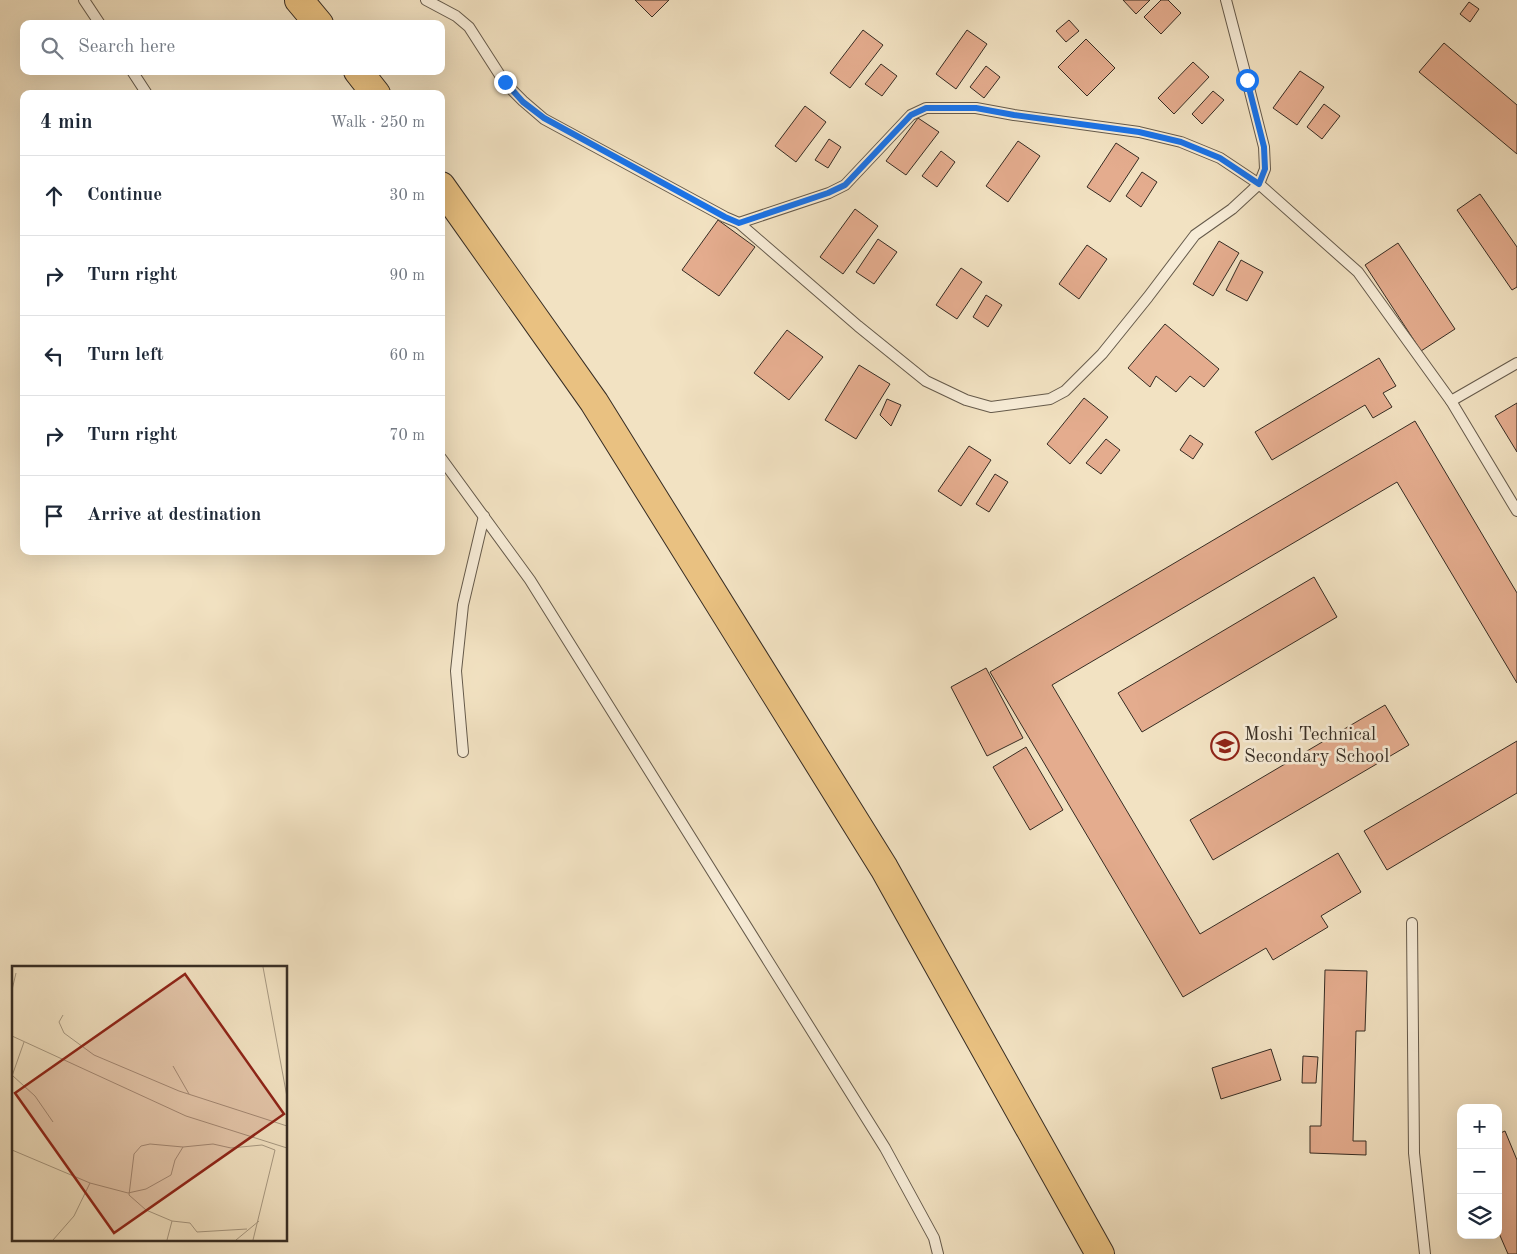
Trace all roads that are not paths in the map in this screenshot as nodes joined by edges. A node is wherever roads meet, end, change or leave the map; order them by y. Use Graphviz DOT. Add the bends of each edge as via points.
graph roads {
  1 [pos="84,0"];
  2 [pos="300,0"];
  3 [pos="426,0"];
  4 [pos="1226,0"];
  5 [pos="97,20"];
  6 [pos="316,20"];
  7 [pos="135,75"];
  8 [pos="361,75"];
  9 [pos="144,90"];
  10 [pos="373,90"];
  11 [pos="1259,184"];
  12 [pos="445,192"];
  13 [pos="739,223"];
  14 [pos="1517,363"];
  15 [pos="1451,401"];
  16 [pos="445,463"];
  17 [pos="1517,511"];
  18 [pos="484,516"];
  19 [pos="463,752"];
  20 [pos="1412,923"];
  21 [pos="938,1254"];
  22 [pos="1100,1254"];
  23 [pos="1425,1254"];
  1 -- 5 [label="lane"];
  2 -- 6 [label="highway"];
  3 -- 13 [label="lane" via="469,27 505,82 544,118"];
  4 -- 11 [label="lane" via="1264,147 1265,169"];
  7 -- 9 [label="lane"];
  8 -- 10 [label="highway"];
  11 -- 13 [label="lane" via="1220,158 1181,142 1139,132 976,108 926,108 911,115 845,185"];
  11 -- 13 [label="lane" via="1232,209 1195,235 1102,354 1065,391 1050,399 991,407 966,400 926,381"];
  11 -- 15 [label="lane" via="1358,272"];
  12 -- 22 [label="highway" via="594,402 884,868"];
  14 -- 15 [label="lane"];
  15 -- 17 [label="lane"];
  16 -- 18 [label="lane"];
  18 -- 19 [label="lane" via="463,605 456,671"];
  18 -- 21 [label="lane" via="530,580 885,1148 934,1238"];
  20 -- 23 [label="lane" via="1414,1153"];
}
